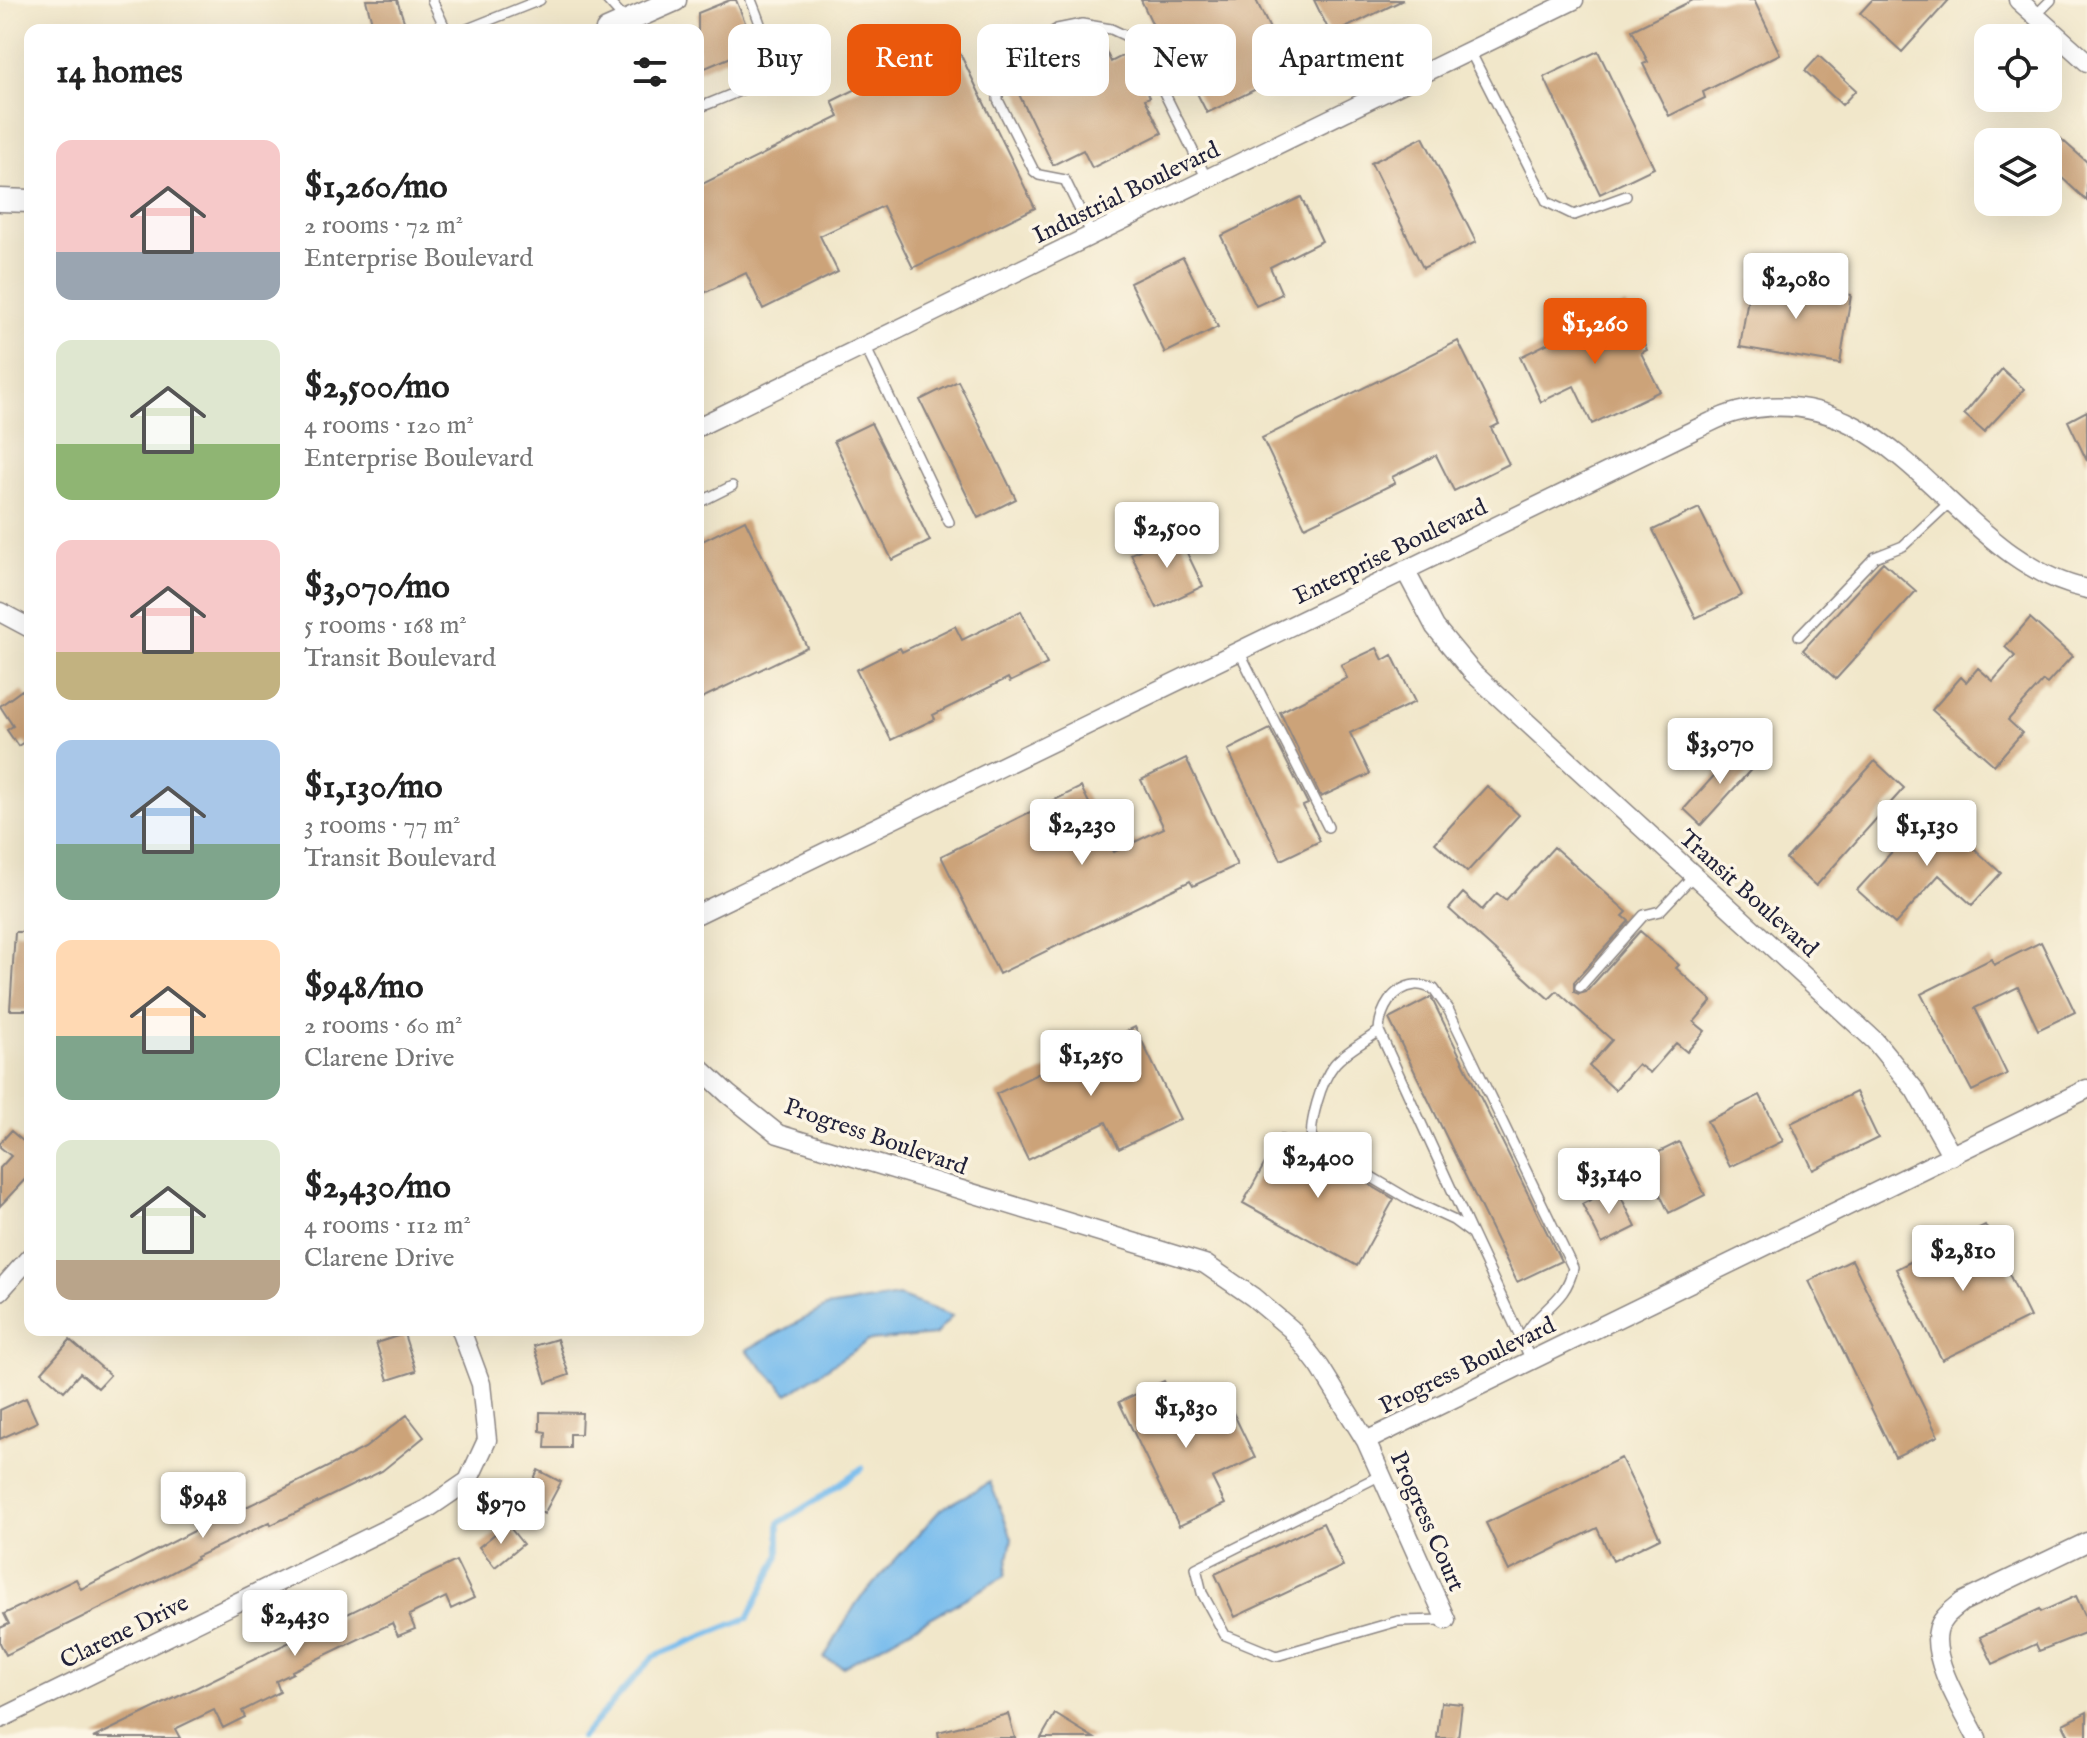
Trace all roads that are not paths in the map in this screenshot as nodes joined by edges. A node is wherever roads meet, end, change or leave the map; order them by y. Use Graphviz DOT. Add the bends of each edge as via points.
graph roads {
  1 [pos="432,0"];
  2 [pos="540,0"];
  3 [pos="607,0"];
  4 [pos="675,0"];
  5 [pos="751,0"];
  6 [pos="1574,0"];
  7 [pos="2018,0"];
  8 [pos="2051,0"];
  9 [pos="2035,16"];
  10 [pos="443,24"];
  11 [pos="480,24"];
  12 [pos="616,24"];
  13 [pos="621,24"];
  14 [pos="1470,51"];
  15 [pos="2087,62"];
  16 [pos="704,106"];
  17 [pos="1207,179"];
  18 [pos="1626,196"];
  19 [pos="0,200"];
  20 [pos="24,201"];
  21 [pos="1092,235"];
  22 [pos="865,346"];
  23 [pos="704,424"];
  24 [pos="732,486"];
  25 [pos="704,500"];
  26 [pos="1951,501"];
  27 [pos="949,522"];
  28 [pos="1405,570"];
  29 [pos="2087,589"];
  30 [pos="0,612"];
  31 [pos="24,625"];
  32 [pos="1799,636"];
  33 [pos="1239,651"];
  34 [pos="1328,827"];
  35 [pos="1694,875"];
  36 [pos="704,911"];
  37 [pos="1580,987"];
  38 [pos="1379,1031"];
  39 [pos="704,1072"];
  40 [pos="2087,1089"];
  41 [pos="1952,1156"];
  42 [pos="1472,1234"];
  43 [pos="24,1264"];
  44 [pos="0,1291"];
  45 [pos="463,1336"];
  46 [pos="1523,1340"];
  47 [pos="1531,1360"];
  48 [pos="1366,1441"];
  49 [pos="1381,1475"];
  50 [pos="2087,1542"];
  51 [pos="1446,1620"];
  52 [pos="0,1719"];
  53 [pos="1977,1738"];
  1 -- 10 [label="lane"];
  2 -- 11 [label="lane"];
  3 -- 12 [label="lane"];
  4 -- 13 [label="street"];
  5 -- 16 [label="lane" via="769,51 765,72 751,87"];
  6 -- 14 [label="street, Industrial Boulevard"];
  7 -- 9 [label="street"];
  8 -- 9 [label="lane"];
  9 -- 15 [label="street"];
  14 -- 17 [label="street, Industrial Boulevard"];
  14 -- 18 [label="lane" via="1547,202 1574,215"];
  17 -- 21 [label="street, Industrial Boulevard"];
  17 -- 21 [label="lane" via="1139,42 1082,24 1057,29 1018,54 998,79 998,100 1034,171 1065,180"];
  19 -- 20 [label="street"];
  21 -- 22 [label="street, Industrial Boulevard"];
  22 -- 23 [label="street, Industrial Boulevard"];
  22 -- 27 [label="lane"];
  24 -- 25 [label="lane"];
  26 -- 28 [label="street, Enterprise Boulevard" via="1864,429 1820,411 1778,407 1736,412"];
  26 -- 29 [label="street, Enterprise Boulevard" via="2007,552 2066,585"];
  26 -- 32 [label="lane" via="1903,546 1875,557"];
  28 -- 33 [label="street, Enterprise Boulevard"];
  28 -- 35 [label="street, Transit Boulevard" via="1435,627 1473,673"];
  30 -- 31 [label="street"];
  33 -- 34 [label="lane"];
  33 -- 36 [label="street, Enterprise Boulevard"];
  35 -- 37 [label="lane" via="1660,911 1644,915"];
  35 -- 41 [label="street, Transit Boulevard" via="1875,1041 1915,1090"];
  38 -- 42 [label="lane"];
  38 -- 42 [label="lane" via="1334,1064 1310,1130 1312,1142"];
  38 -- 46 [label="lane" via="1379,1017 1393,995 1416,985 1434,989 1573,1268 1570,1285 1527,1328"];
  39 -- 48 [label="street, Progress Boulevard" via="778,1134 1205,1264 1291,1329"];
  40 -- 41 [label="street, Progress Boulevard"];
  41 -- 47 [label="street, Progress Boulevard"];
  42 -- 46 [label="lane"];
  43 -- 44 [label="street"];
  45 -- 52 [label="street, Clarene Drive" via="481,1384 487,1440 468,1481 427,1509"];
  46 -- 47 [label="lane"];
  47 -- 48 [label="street, Progress Boulevard"];
  48 -- 49 [label="street, Progress Court"];
  49 -- 51 [label="street, Progress Court"];
  49 -- 51 [label="lane" via="1196,1568 1202,1593 1225,1635 1276,1656 1398,1621"];
  50 -- 53 [label="street" via="1962,1602 1938,1630 1939,1654"];
}
